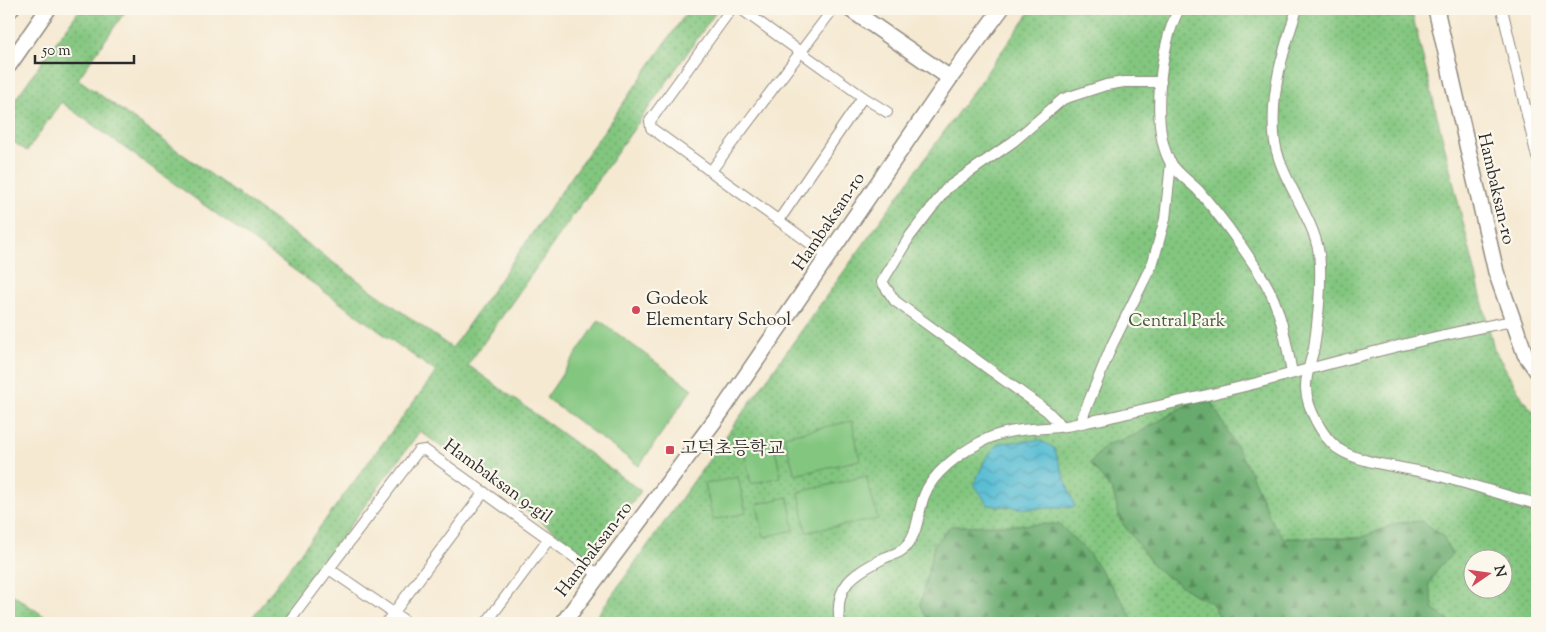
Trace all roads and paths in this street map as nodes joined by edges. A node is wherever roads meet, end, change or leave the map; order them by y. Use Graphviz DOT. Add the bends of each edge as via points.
graph roads {
  1 [pos="48,9"];
  2 [pos="731,9"];
  3 [pos="740,9"];
  4 [pos="833,9"];
  5 [pos="850,9"];
  6 [pos="1001,9"];
  7 [pos="1179,9"];
  8 [pos="1296,9"];
  9 [pos="1436,9"];
  10 [pos="1502,9"];
  11 [pos="800,52"];
  12 [pos="9,65"];
  13 [pos="950,78"];
  14 [pos="1161,82"];
  15 [pos="863,97"];
  16 [pos="887,112"];
  17 [pos="1537,157"];
  18 [pos="1171,162"];
  19 [pos="711,171"];
  20 [pos="779,220"];
  21 [pos="829,257"];
  22 [pos="1513,321"];
  23 [pos="1310,368"];
  24 [pos="1537,371"];
  25 [pos="1292,373"];
  26 [pos="1080,423"];
  27 [pos="1062,426"];
  28 [pos="484,492"];
  29 [pos="1537,504"];
  30 [pos="549,539"];
  31 [pos="328,569"];
  32 [pos="599,575"];
  33 [pos="394,613"];
  34 [pos="288,623"];
  35 [pos="386,623"];
  36 [pos="408,623"];
  37 [pos="486,623"];
  38 [pos="563,623"];
  39 [pos="840,623"];
  1 -- 12 [label="street"];
  2 -- 19 [label="street" via="650,121 651,128"];
  3 -- 11 [label="street"];
  4 -- 11 [label="street"];
  5 -- 13 [label="street"];
  6 -- 13 [label="street, Hambaksan-ro"];
  7 -- 14 [label="street" via="1166,48"];
  8 -- 23 [label="street" via="1276,78 1274,136 1285,171 1316,241 1320,263 1320,297"];
  9 -- 22 [label="street, Hambaksan-ro" via="1491,254"];
  10 -- 17 [label="street"];
  11 -- 15 [label="street"];
  11 -- 19 [label="street"];
  13 -- 21 [label="street, Hambaksan-ro"];
  14 -- 18 [label="street" via="1160,125 1164,148"];
  14 -- 27 [label="street" via="1106,85 1062,99 1014,141 947,188 910,236 882,282 895,301 1047,411"];
  15 -- 16 [label="street"];
  15 -- 20 [label="street"];
  18 -- 25 [label="street" via="1199,191 1265,283 1277,310"];
  18 -- 26 [label="street" via="1165,218 1153,262 1112,345"];
  19 -- 20 [label="street"];
  20 -- 21 [label="street"];
  21 -- 32 [label="street, Hambaksan-ro" via="721,412"];
  22 -- 23 [label="street"];
  22 -- 24 [label="street, Hambaksan-ro" via="1525,354"];
  23 -- 25 [label="street"];
  23 -- 29 [label="street" via="1306,388 1309,402 1326,436 1338,449 1360,458"];
  25 -- 26 [label="street"];
  26 -- 27 [label="street"];
  27 -- 39 [label="street" via="1001,434 981,441 954,459 936,475 924,495 918,525 902,551 856,574 841,589"];
  28 -- 30 [label="street, Hambaksan 9-gil"];
  28 -- 31 [label="street, Hambaksan 9-gil" via="425,450 418,451"];
  28 -- 33 [label="street"];
  30 -- 32 [label="street"];
  30 -- 37 [label="street, Hambaksan 9-gil"];
  31 -- 33 [label="street"];
  31 -- 34 [label="street, Hambaksan 9-gil"];
  32 -- 38 [label="street, Hambaksan-ro"];
  33 -- 35 [label="street"];
  33 -- 36 [label="street"];
}
